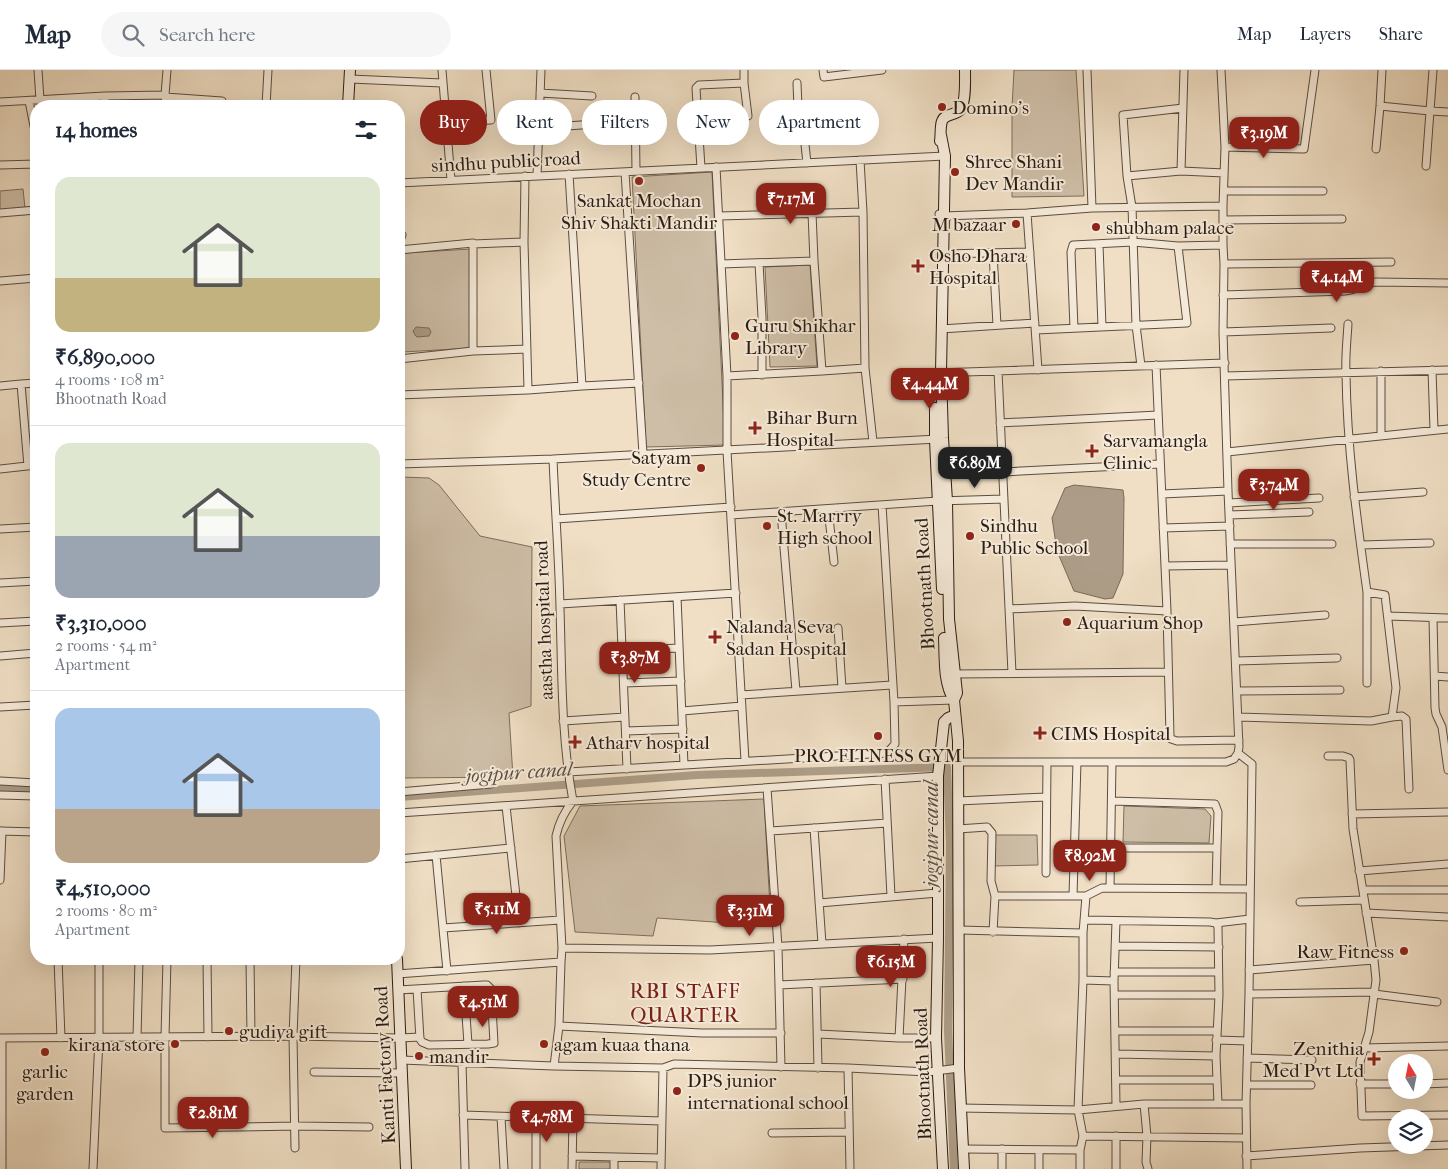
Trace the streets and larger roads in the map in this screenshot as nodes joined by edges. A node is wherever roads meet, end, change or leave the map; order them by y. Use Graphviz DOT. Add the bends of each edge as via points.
graph roads {
  1 [pos="38,70"];
  2 [pos="167,70"];
  3 [pos="268,70"];
  4 [pos="442,70"];
  5 [pos="486,70"];
  6 [pos="541,70"];
  7 [pos="744,70"];
  8 [pos="823,70"];
  9 [pos="882,70"];
  10 [pos="965,70"];
  11 [pos="1087,70"];
  12 [pos="1184,70"];
  13 [pos="1221,70"];
  14 [pos="1315,70"];
  15 [pos="1382,70"];
  16 [pos="1433,70"];
  17 [pos="350,74"];
  18 [pos="442,83"];
  19 [pos="744,83"];
  20 [pos="797,83"];
  21 [pos="540,93"];
  22 [pos="105,96"];
  23 [pos="165,96"];
  24 [pos="592,96"];
  25 [pos="635,96"];
  26 [pos="40,100"];
  27 [pos="105,100"];
  28 [pos="165,100"];
  29 [pos="211,100"];
  30 [pos="266,100"];
  31 [pos="348,100"];
  32 [pos="444,100"];
  33 [pos="540,100"];
  34 [pos="746,100"];
  35 [pos="29,101"];
  36 [pos="0,102"];
  37 [pos="30,106"];
  38 [pos="1380,106"];
  39 [pos="1183,108"];
  40 [pos="1430,111"];
  41 [pos="1448,112"];
  42 [pos="487,120"];
  43 [pos="448,145"];
  44 [pos="538,145"];
  45 [pos="1225,147"];
  46 [pos="1376,149"];
  47 [pos="942,156"];
  48 [pos="860,160"];
  49 [pos="807,163"];
  50 [pos="30,164"];
  51 [pos="0,165"];
  52 [pos="1426,166"];
  53 [pos="716,167"];
  54 [pos="701,168"];
  55 [pos="636,171"];
  56 [pos="1181,171"];
  57 [pos="625,172"];
  58 [pos="1224,173"];
  59 [pos="569,174"];
  60 [pos="525,176"];
  61 [pos="537,176"];
  62 [pos="1127,176"];
  63 [pos="451,180"];
  64 [pos="405,183"];
  65 [pos="1224,191"];
  66 [pos="1323,191"];
  67 [pos="1224,206"];
  68 [pos="1092,208"];
  69 [pos="1132,208"];
  70 [pos="30,210"];
  71 [pos="863,212"];
  72 [pos="0,213"];
  73 [pos="1027,213"];
  74 [pos="812,214"];
  75 [pos="942,215"];
  76 [pos="719,216"];
  77 [pos="1342,219"];
  78 [pos="1223,220"];
  79 [pos="524,242"];
  80 [pos="1133,242"];
  81 [pos="473,244"];
  82 [pos="1099,244"];
  83 [pos="1223,245"];
  84 [pos="1178,246"];
  85 [pos="405,250"];
  86 [pos="1030,252"];
  87 [pos="993,253"];
  88 [pos="944,254"];
  89 [pos="814,262"];
  90 [pos="1391,262"];
  91 [pos="759,263"];
  92 [pos="721,264"];
  93 [pos="1224,264"];
  94 [pos="30,278"];
  95 [pos="0,281"];
  96 [pos="1448,284"];
  97 [pos="1224,295"];
  98 [pos="1348,324"];
  99 [pos="997,325"];
  100 [pos="1136,326"];
  101 [pos="1035,327"];
  102 [pos="1102,327"];
  103 [pos="1074,328"];
  104 [pos="1331,328"];
  105 [pos="941,329"];
  106 [pos="1224,332"];
  107 [pos="527,348"];
  108 [pos="473,351"];
  109 [pos="405,358"];
  110 [pos="1225,363"];
  111 [pos="1156,365"];
  112 [pos="1141,366"];
  113 [pos="865,368"];
  114 [pos="1038,370"];
  115 [pos="1432,370"];
  116 [pos="1448,370"];
  117 [pos="822,371"];
  118 [pos="998,371"];
  119 [pos="1381,371"];
  120 [pos="1349,372"];
  121 [pos="938,373"];
  122 [pos="762,375"];
  123 [pos="727,376"];
  124 [pos="1225,376"];
  125 [pos="30,383"];
  126 [pos="639,383"];
  127 [pos="22,384"];
  128 [pos="0,386"];
  129 [pos="582,386"];
  130 [pos="528,390"];
  131 [pos="405,395"];
  132 [pos="1158,416"];
  133 [pos="1000,423"];
  134 [pos="1448,429"];
  135 [pos="1434,430"];
  136 [pos="1381,436"];
  137 [pos="939,439"];
  138 [pos="1349,439"];
  139 [pos="873,442"];
  140 [pos="30,449"];
  141 [pos="728,450"];
  142 [pos="1227,452"];
  143 [pos="643,454"];
  144 [pos="553,459"];
  145 [pos="405,464"];
  146 [pos="1160,464"];
  147 [pos="30,465"];
  148 [pos="0,469"];
  149 [pos="1003,472"];
  150 [pos="1228,490"];
  151 [pos="1423,492"];
  152 [pos="1162,494"];
  153 [pos="1354,497"];
  154 [pos="1319,498"];
  155 [pos="1004,499"];
  156 [pos="942,501"];
  157 [pos="1229,503"];
  158 [pos="882,505"];
  159 [pos="828,509"];
  160 [pos="731,511"];
  161 [pos="781,512"];
  162 [pos="1309,512"];
  163 [pos="1229,516"];
  164 [pos="556,519"];
  165 [pos="1230,526"];
  166 [pos="30,527"];
  167 [pos="1163,528"];
  168 [pos="0,529"];
  169 [pos="1430,543"];
  170 [pos="1230,544"];
  171 [pos="1332,544"];
  172 [pos="1360,545"];
  173 [pos="834,562"];
  174 [pos="1231,565"];
  175 [pos="1165,566"];
  176 [pos="30,581"];
  177 [pos="0,583"];
  178 [pos="1367,592"];
  179 [pos="736,593"];
  180 [pos="677,597"];
  181 [pos="620,600"];
  182 [pos="560,604"];
  183 [pos="1009,609"];
  184 [pos="1167,611"];
  185 [pos="1325,616"];
  186 [pos="1388,616"];
  187 [pos="1433,618"];
  188 [pos="1448,618"];
  189 [pos="30,621"];
  190 [pos="1234,622"];
  191 [pos="0,623"];
  192 [pos="838,628"];
  193 [pos="679,648"];
  194 [pos="622,651"];
  195 [pos="30,654"];
  196 [pos="0,656"];
  197 [pos="1337,658"];
  198 [pos="1236,661"];
  199 [pos="1012,672"];
  200 [pos="1168,672"];
  201 [pos="950,674"];
  202 [pos="1435,676"];
  203 [pos="1448,677"];
  204 [pos="681,681"];
  205 [pos="624,683"];
  206 [pos="1367,683"];
  207 [pos="892,685"];
  208 [pos="842,688"];
  209 [pos="1340,690"];
  210 [pos="796,691"];
  211 [pos="1237,691"];
  212 [pos="742,695"];
  213 [pos="954,700"];
  214 [pos="894,702"];
  215 [pos="30,706"];
  216 [pos="742,706"];
  217 [pos="0,707"];
  218 [pos="682,711"];
  219 [pos="955,715"];
  220 [pos="625,717"];
  221 [pos="1238,717"];
  222 [pos="1392,717"];
  223 [pos="563,721"];
  224 [pos="683,729"];
  225 [pos="626,731"];
  226 [pos="1239,740"];
  227 [pos="1238,753"];
  228 [pos="1328,756"];
  229 [pos="745,761"];
  230 [pos="958,762"];
  231 [pos="1047,762"];
  232 [pos="1077,762"];
  233 [pos="1112,762"];
  234 [pos="684,765"];
  235 [pos="627,769"];
  236 [pos="1448,770"];
  237 [pos="938,773"];
  238 [pos="569,776"];
  239 [pos="885,779"];
  240 [pos="0,781"];
  241 [pos="30,783"];
  242 [pos="491,784"];
  243 [pos="767,788"];
  244 [pos="1409,789"];
  245 [pos="405,791"];
  246 [pos="0,795"];
  247 [pos="30,796"];
  248 [pos="572,797"];
  249 [pos="1046,797"];
  250 [pos="958,801"];
  251 [pos="1112,801"];
  252 [pos="506,806"];
  253 [pos="1448,812"];
  254 [pos="405,813"];
  255 [pos="1352,814"];
  256 [pos="887,823"];
  257 [pos="814,828"];
  258 [pos="958,829"];
  259 [pos="1,831"];
  260 [pos="771,831"];
  261 [pos="30,832"];
  262 [pos="511,848"];
  263 [pos="1111,848"];
  264 [pos="1218,848"];
  265 [pos="436,855"];
  266 [pos="405,858"];
  267 [pos="1448,864"];
  268 [pos="1359,871"];
  269 [pos="1046,873"];
  270 [pos="0,880"];
  271 [pos="1110,888"];
  272 [pos="1216,889"];
  273 [pos="1250,889"];
  274 [pos="1363,890"];
  275 [pos="1448,890"];
  276 [pos="938,893"];
  277 [pos="891,896"];
  278 [pos="995,896"];
  279 [pos="1073,896"];
  280 [pos="1086,896"];
  281 [pos="1364,900"];
  282 [pos="1300,902"];
  283 [pos="819,903"];
  284 [pos="1366,913"];
  285 [pos="1448,917"];
  286 [pos="560,920"];
  287 [pos="1084,920"];
  288 [pos="1250,920"];
  289 [pos="1116,921"];
  290 [pos="518,923"];
  291 [pos="1216,923"];
  292 [pos="443,928"];
  293 [pos="959,930"];
  294 [pos="993,932"];
  295 [pos="1083,933"];
  296 [pos="938,938"];
  297 [pos="904,939"];
  298 [pos="822,944"];
  299 [pos="1115,946"];
  300 [pos="778,947"];
  301 [pos="1219,947"];
  302 [pos="562,948"];
  303 [pos="1374,960"];
  304 [pos="560,962"];
  305 [pos="58,965"];
  306 [pos="99,965"];
  307 [pos="139,965"];
  308 [pos="167,965"];
  309 [pos="207,965"];
  310 [pos="250,965"];
  311 [pos="296,965"];
  312 [pos="396,965"];
  313 [pos="1249,970"];
  314 [pos="447,971"];
  315 [pos="1114,972"];
  316 [pos="1218,972"];
  317 [pos="397,974"];
  318 [pos="903,979"];
  319 [pos="1083,980"];
  320 [pos="1114,980"];
  321 [pos="816,983"];
  322 [pos="779,985"];
  323 [pos="464,986"];
  324 [pos="417,989"];
  325 [pos="398,990"];
  326 [pos="1374,993"];
  327 [pos="1249,994"];
  328 [pos="1115,995"];
  329 [pos="1218,995"];
  330 [pos="1437,1002"];
  331 [pos="559,1026"];
  332 [pos="1116,1031"];
  333 [pos="1216,1031"];
  334 [pos="781,1033"];
  335 [pos="818,1034"];
  336 [pos="250,1036"];
  337 [pos="293,1036"];
  338 [pos="420,1036"];
  339 [pos="165,1037"];
  340 [pos="208,1037"];
  341 [pos="1,1038"];
  342 [pos="61,1038"];
  343 [pos="99,1038"];
  344 [pos="137,1038"];
  345 [pos="400,1038"];
  346 [pos="899,1038"];
  347 [pos="936,1038"];
  348 [pos="1216,1040"];
  349 [pos="1248,1041"];
  350 [pos="468,1044"];
  351 [pos="1448,1046"];
  352 [pos="1364,1048"];
  353 [pos="1116,1054"];
  354 [pos="1216,1056"];
  355 [pos="1247,1058"];
  356 [pos="401,1060"];
  357 [pos="1312,1060"];
  358 [pos="462,1063"];
  359 [pos="554,1066"];
  360 [pos="781,1067"];
  361 [pos="663,1068"];
  362 [pos="818,1068"];
  363 [pos="848,1068"];
  364 [pos="956,1068"];
  365 [pos="940,1070"];
  366 [pos="314,1072"];
  367 [pos="402,1073"];
  368 [pos="1116,1080"];
  369 [pos="1217,1080"];
  370 [pos="1360,1084"];
  371 [pos="1388,1084"];
  372 [pos="1433,1084"];
  373 [pos="1448,1084"];
  374 [pos="1247,1085"];
  375 [pos="1311,1085"];
  376 [pos="1144,1104"];
  377 [pos="1218,1104"];
  378 [pos="1246,1104"];
  379 [pos="1116,1106"];
  380 [pos="960,1108"];
  381 [pos="1078,1110"];
  382 [pos="1448,1115"];
  383 [pos="464,1116"];
  384 [pos="501,1116"];
  385 [pos="536,1118"];
  386 [pos="573,1118"];
  387 [pos="662,1121"];
  388 [pos="294,1126"];
  389 [pos="369,1127"];
  390 [pos="849,1132"];
  391 [pos="772,1133"];
  392 [pos="1083,1136"];
  393 [pos="1116,1136"];
  394 [pos="1147,1136"];
  395 [pos="1246,1138"];
  396 [pos="1448,1145"];
  397 [pos="295,1148"];
  398 [pos="962,1149"];
  399 [pos="1002,1150"];
  400 [pos="1039,1150"];
  401 [pos="1080,1150"];
  402 [pos="572,1156"];
  403 [pos="1246,1156"];
  404 [pos="614,1157"];
  405 [pos="661,1158"];
  406 [pos="2,1169"];
  407 [pos="93,1169"];
  408 [pos="406,1169"];
  409 [pos="465,1169"];
  410 [pos="504,1169"];
  411 [pos="536,1169"];
  412 [pos="572,1169"];
  413 [pos="614,1169"];
  414 [pos="660,1169"];
  415 [pos="850,1169"];
  416 [pos="943,1169"];
  417 [pos="964,1169"];
  418 [pos="1002,1169"];
  419 [pos="1039,1169"];
  420 [pos="1080,1169"];
  421 [pos="1116,1169"];
  422 [pos="1148,1169"];
  423 [pos="1247,1169"];
  1 -- 26 [label="street"];
  2 -- 23 [label="street"];
  3 -- 30 [label="street"];
  4 -- 18 [label="street"];
  5 -- 42 [label="street" via="490,120"];
  6 -- 21 [label="street"];
  7 -- 19 [label="street"];
  8 -- 9 [label="street" via="824,77"];
  10 -- 47 [label="street, Bhootnath Road" via="962,108 942,119"];
  11 -- 68 [label="street"];
  12 -- 39 [label="street"];
  13 -- 45 [label="street"];
  14 -- 45 [label="street" via="1304,149"];
  15 -- 38 [label="street"];
  16 -- 40 [label="street"];
  17 -- 18 [label="street"];
  17 -- 31 [label="street"];
  18 -- 32 [label="street"];
  19 -- 34 [label="street"];
  19 -- 54 [label="street" via="696,87"];
  20 -- 49 [label="street"];
  21 -- 24 [label="street"];
  21 -- 33 [label="street"];
  22 -- 23 [label="street"];
  22 -- 26 [label="street"];
  22 -- 27 [label="street"];
  23 -- 28 [label="street"];
  23 -- 29 [label="street"];
  25 -- 55 [label="street"];
  35 -- 36 [label="street"];
  35 -- 37 [label="street"];
  38 -- 40 [label="street"];
  38 -- 46 [label="street"];
  39 -- 56 [label="street"];
  39 -- 62 [label="street" via="1123,115"];
  40 -- 41 [label="street"];
  40 -- 52 [label="street"];
  43 -- 63 [label="street"];
  44 -- 61 [label="street"];
  45 -- 58 [label="street"];
  47 -- 48 [label="street, sindhu public road"];
  47 -- 75 [label="street, Bhootnath Road"];
  48 -- 49 [label="street, sindhu public road"];
  48 -- 71 [label="street"];
  49 -- 53 [label="street, sindhu public road"];
  50 -- 51 [label="street"];
  53 -- 54 [label="street, sindhu public road"];
  53 -- 76 [label="street"];
  54 -- 55 [label="street, sindhu public road"];
  55 -- 57 [label="street, sindhu public road"];
  56 -- 58 [label="street"];
  56 -- 62 [label="street"];
  57 -- 59 [label="street, sindhu public road"];
  57 -- 126 [label="street"];
  58 -- 65 [label="street"];
  59 -- 61 [label="street, sindhu public road"];
  59 -- 129 [label="street"];
  60 -- 61 [label="street, sindhu public road"];
  60 -- 63 [label="street, sindhu public road"];
  60 -- 79 [label="street"];
  62 -- 69 [label="street"];
  63 -- 64 [label="street, sindhu public road"];
  65 -- 66 [label="street"];
  65 -- 67 [label="street"];
  67 -- 69 [label="street"];
  67 -- 78 [label="street"];
  68 -- 69 [label="street"];
  68 -- 73 [label="street"];
  69 -- 80 [label="street"];
  70 -- 72 [label="street"];
  71 -- 74 [label="street"];
  71 -- 113 [label="street"];
  73 -- 75 [label="street"];
  73 -- 86 [label="street"];
  74 -- 76 [label="street"];
  74 -- 89 [label="street"];
  75 -- 88 [label="street, Bhootnath Road"];
  75 -- 121 [label="street, Bhootnath Road"];
  76 -- 92 [label="street"];
  77 -- 78 [label="street"];
  78 -- 83 [label="street"];
  79 -- 81 [label="street"];
  79 -- 107 [label="street"];
  80 -- 82 [label="street"];
  80 -- 84 [label="street"];
  80 -- 100 [label="street"];
  81 -- 85 [label="street"];
  81 -- 108 [label="street"];
  82 -- 102 [label="street"];
  82 -- 103 [label="street" via="1073,245"];
  83 -- 84 [label="street"];
  83 -- 93 [label="street"];
  84 -- 100 [label="street" via="1187,323"];
  86 -- 87 [label="street"];
  86 -- 101 [label="street"];
  87 -- 88 [label="street"];
  87 -- 99 [label="street"];
  88 -- 105 [label="street, Bhootnath Road"];
  89 -- 91 [label="street"];
  89 -- 117 [label="street"];
  90 -- 93 [label="street"];
  91 -- 92 [label="street"];
  91 -- 122 [label="street"];
  92 -- 123 [label="street"];
  93 -- 97 [label="street"];
  94 -- 95 [label="street"];
  96 -- 97 [label="street" via="1376,282 1345,291"];
  97 -- 106 [label="street"];
  98 -- 120 [label="street"];
  99 -- 101 [label="street"];
  99 -- 105 [label="street"];
  100 -- 102 [label="street"];
  100 -- 112 [label="street"];
  101 -- 103 [label="street"];
  101 -- 114 [label="street"];
  102 -- 103 [label="street"];
  104 -- 106 [label="street"];
  105 -- 121 [label="street, Bhootnath Road"];
  106 -- 110 [label="street"];
  107 -- 108 [label="street"];
  107 -- 130 [label="street"];
  108 -- 109 [label="street"];
  110 -- 111 [label="street"];
  110 -- 124 [label="street"];
  111 -- 112 [label="street"];
  111 -- 132 [label="street"];
  112 -- 114 [label="street"];
  113 -- 117 [label="street"];
  113 -- 139 [label="street"];
  114 -- 118 [label="street"];
  115 -- 116 [label="street"];
  115 -- 119 [label="street"];
  115 -- 135 [label="street"];
  117 -- 122 [label="street"];
  118 -- 121 [label="street"];
  118 -- 133 [label="street"];
  119 -- 120 [label="street"];
  119 -- 136 [label="street"];
  120 -- 124 [label="street"];
  120 -- 138 [label="street"];
  121 -- 137 [label="street, Bhootnath Road"];
  122 -- 123 [label="street"];
  123 -- 141 [label="street"];
  124 -- 142 [label="street"];
  125 -- 127 [label="street"];
  126 -- 129 [label="street"];
  126 -- 143 [label="street"];
  127 -- 128 [label="street"];
  127 -- 140 [label="street"];
  129 -- 130 [label="street"];
  130 -- 131 [label="street"];
  132 -- 133 [label="street"];
  132 -- 146 [label="street"];
  133 -- 149 [label="street"];
  134 -- 135 [label="street"];
  135 -- 136 [label="street"];
  136 -- 138 [label="street"];
  137 -- 139 [label="street"];
  137 -- 156 [label="street, Bhootnath Road"];
  138 -- 142 [label="street"];
  138 -- 153 [label="street"];
  139 -- 141 [label="street"];
  141 -- 143 [label="street"];
  141 -- 160 [label="street"];
  142 -- 150 [label="street"];
  143 -- 144 [label="street"];
  144 -- 145 [label="street"];
  144 -- 164 [label="street, aastha hospital road"];
  146 -- 149 [label="street"];
  146 -- 152 [label="street"];
  147 -- 148 [label="street"];
  149 -- 155 [label="street"];
  150 -- 152 [label="street"];
  150 -- 157 [label="street"];
  151 -- 153 [label="street"];
  152 -- 167 [label="street"];
  153 -- 172 [label="street"];
  154 -- 157 [label="street"];
  155 -- 156 [label="street"];
  155 -- 183 [label="street"];
  156 -- 158 [label="street"];
  156 -- 201 [label="street, Bhootnath Road"];
  157 -- 163 [label="street"];
  158 -- 159 [label="street"];
  158 -- 207 [label="street"];
  159 -- 161 [label="street"];
  159 -- 173 [label="street"];
  160 -- 161 [label="street"];
  160 -- 164 [label="street"];
  160 -- 179 [label="street"];
  161 -- 210 [label="street"];
  162 -- 163 [label="street"];
  163 -- 165 [label="street"];
  164 -- 182 [label="street, aastha hospital road"];
  165 -- 167 [label="street"];
  165 -- 170 [label="street"];
  166 -- 168 [label="street"];
  167 -- 175 [label="street"];
  169 -- 172 [label="street"];
  170 -- 171 [label="street"];
  170 -- 174 [label="street"];
  172 -- 178 [label="street"];
  174 -- 175 [label="street"];
  174 -- 190 [label="street"];
  175 -- 184 [label="street"];
  176 -- 177 [label="street"];
  178 -- 186 [label="street" via="1385,595"];
  178 -- 206 [label="street"];
  179 -- 180 [label="street"];
  179 -- 212 [label="street"];
  180 -- 181 [label="street"];
  180 -- 193 [label="street"];
  181 -- 182 [label="street"];
  181 -- 194 [label="street"];
  182 -- 223 [label="street, aastha hospital road"];
  183 -- 184 [label="street" via="1075,606"];
  183 -- 199 [label="street"];
  184 -- 200 [label="street"];
  185 -- 190 [label="street"];
  186 -- 187 [label="street"];
  186 -- 222 [label="street" via="1396,688"];
  187 -- 188 [label="street"];
  187 -- 202 [label="street"];
  189 -- 191 [label="street"];
  190 -- 198 [label="street"];
  192 -- 208 [label="street"];
  193 -- 194 [label="street"];
  193 -- 204 [label="street"];
  194 -- 205 [label="street"];
  195 -- 196 [label="street"];
  197 -- 198 [label="street"];
  198 -- 211 [label="street"];
  199 -- 200 [label="street"];
  199 -- 201 [label="street"];
  200 -- 226 [label="street" via="1171,739"];
  201 -- 213 [label="street, Bhootnath Road" via="949,693"];
  202 -- 203 [label="street"];
  202 -- 236 [label="street" via="1436,714 1442,727"];
  204 -- 205 [label="street"];
  204 -- 218 [label="street"];
  205 -- 220 [label="street"];
  207 -- 208 [label="street"];
  207 -- 214 [label="street"];
  208 -- 210 [label="street"];
  209 -- 211 [label="street"];
  210 -- 212 [label="street"];
  211 -- 221 [label="street"];
  212 -- 216 [label="street"];
  213 -- 214 [label="street"];
  213 -- 219 [label="street, Bhootnath Road"];
  214 -- 229 [label="street" via="895,744 887,753"];
  215 -- 217 [label="street"];
  216 -- 218 [label="street"];
  216 -- 229 [label="street"];
  218 -- 224 [label="street"];
  219 -- 230 [label="street, Bhootnath Road"];
  219 -- 237 [label="street, Bhootnath Road" via="944,722"];
  220 -- 223 [label="street"];
  220 -- 225 [label="street"];
  221 -- 222 [label="street" via="1371,721"];
  221 -- 226 [label="street"];
  222 -- 244 [label="street" via="1406,719"];
  223 -- 238 [label="street, aastha hospital road"];
  224 -- 225 [label="street"];
  224 -- 234 [label="street"];
  225 -- 235 [label="street"];
  226 -- 227 [label="street"];
  227 -- 233 [label="street" via="1226,762"];
  227 -- 273 [label="street" via="1252,764"];
  228 -- 255 [label="street" via="1343,756 1350,760"];
  229 -- 234 [label="street"];
  230 -- 231 [label="street"];
  230 -- 250 [label="street, Bhootnath Road"];
  231 -- 232 [label="street"];
  231 -- 249 [label="street"];
  232 -- 233 [label="street"];
  232 -- 279 [label="street"];
  233 -- 251 [label="street"];
  234 -- 235 [label="street"];
  235 -- 238 [label="street"];
  237 -- 239 [label="street"];
  237 -- 276 [label="street, Bhootnath Road"];
  238 -- 248 [label="street, aastha hospital road"];
  239 -- 243 [label="street"];
  239 -- 256 [label="street"];
  240 -- 241 [label="street"];
  242 -- 245 [label="street"];
  243 -- 248 [label="street"];
  243 -- 260 [label="street"];
  246 -- 247 [label="street"];
  248 -- 252 [label="street"];
  248 -- 286 [label="street" via="559,822 556,836"];
  249 -- 250 [label="street"];
  249 -- 269 [label="street"];
  250 -- 258 [label="street, Bhootnath Road"];
  251 -- 263 [label="street"];
  251 -- 264 [label="street" via="1215,804"];
  252 -- 254 [label="street"];
  252 -- 262 [label="street"];
  253 -- 255 [label="street"];
  255 -- 268 [label="street"];
  256 -- 257 [label="street"];
  256 -- 277 [label="street"];
  257 -- 260 [label="street"];
  257 -- 283 [label="street"];
  258 -- 278 [label="street" via="987,827 992,833 991,881"];
  258 -- 293 [label="street, Bhootnath Road"];
  259 -- 261 [label="street"];
  259 -- 270 [label="street"];
  260 -- 300 [label="street"];
  262 -- 265 [label="street"];
  262 -- 290 [label="street"];
  263 -- 264 [label="street"];
  263 -- 271 [label="street"];
  264 -- 272 [label="street"];
  265 -- 266 [label="street"];
  265 -- 292 [label="street"];
  267 -- 268 [label="street"];
  268 -- 274 [label="street"];
  271 -- 272 [label="street"];
  271 -- 280 [label="street" via="1102,888"];
  272 -- 273 [label="street"];
  273 -- 288 [label="street"];
  274 -- 275 [label="street"];
  274 -- 281 [label="street"];
  276 -- 277 [label="street"];
  276 -- 296 [label="street, Bhootnath Road"];
  277 -- 283 [label="street"];
  278 -- 279 [label="street"];
  278 -- 294 [label="street"];
  279 -- 280 [label="street"];
  280 -- 287 [label="street"];
  281 -- 282 [label="street"];
  281 -- 284 [label="street"];
  283 -- 298 [label="street"];
  284 -- 285 [label="street"];
  284 -- 303 [label="street"];
  286 -- 290 [label="street"];
  286 -- 302 [label="street"];
  287 -- 289 [label="street"];
  287 -- 295 [label="street"];
  288 -- 291 [label="street"];
  288 -- 313 [label="street"];
  289 -- 291 [label="street"];
  289 -- 299 [label="street"];
  290 -- 292 [label="street"];
  291 -- 301 [label="street"];
  292 -- 314 [label="street"];
  293 -- 294 [label="street"];
  293 -- 364 [label="street, Bhootnath Road"];
  294 -- 295 [label="street"];
  295 -- 319 [label="street"];
  296 -- 297 [label="street"];
  296 -- 347 [label="street, Bhootnath Road"];
  297 -- 298 [label="street"];
  297 -- 318 [label="street"];
  298 -- 300 [label="street"];
  299 -- 301 [label="street"];
  299 -- 315 [label="street"];
  300 -- 302 [label="street" via="710,950"];
  300 -- 322 [label="street"];
  301 -- 316 [label="street"];
  302 -- 304 [label="street"];
  303 -- 313 [label="street"];
  303 -- 326 [label="street"];
  304 -- 314 [label="street"];
  304 -- 331 [label="street"];
  305 -- 342 [label="street"];
  306 -- 343 [label="street"];
  307 -- 344 [label="street"];
  308 -- 339 [label="street"];
  309 -- 340 [label="street"];
  310 -- 336 [label="street"];
  311 -- 337 [label="street"];
  312 -- 317 [label="street, Kanti Factory Road"];
  313 -- 327 [label="street"];
  314 -- 317 [label="street"];
  315 -- 316 [label="street"];
  315 -- 320 [label="street"];
  316 -- 329 [label="street"];
  317 -- 325 [label="street, Kanti Factory Road"];
  318 -- 321 [label="street"];
  318 -- 346 [label="street"];
  319 -- 320 [label="street"];
  319 -- 381 [label="street"];
  320 -- 328 [label="street"];
  321 -- 322 [label="street"];
  321 -- 335 [label="street"];
  322 -- 334 [label="street"];
  323 -- 324 [label="street"];
  323 -- 350 [label="street"];
  323 -- 350 [label="street" via="484,985 491,989 494,1043"];
  324 -- 325 [label="street"];
  324 -- 338 [label="street"];
  325 -- 345 [label="street, Kanti Factory Road"];
  326 -- 327 [label="street"];
  326 -- 330 [label="street"];
  326 -- 352 [label="street"];
  327 -- 349 [label="street"];
  328 -- 329 [label="street"];
  328 -- 332 [label="street"];
  329 -- 333 [label="street"];
  331 -- 334 [label="street"];
  331 -- 359 [label="street"];
  332 -- 333 [label="street"];
  332 -- 353 [label="street"];
  333 -- 348 [label="street"];
  334 -- 360 [label="street"];
  335 -- 346 [label="street"];
  335 -- 362 [label="street"];
  336 -- 337 [label="street"];
  336 -- 340 [label="street"];
  337 -- 345 [label="street"];
  337 -- 388 [label="street"];
  338 -- 345 [label="street"];
  338 -- 350 [label="street" via="422,1042 429,1045"];
  339 -- 340 [label="street"];
  339 -- 344 [label="street"];
  339 -- 388 [label="street" via="165,1128"];
  341 -- 342 [label="street"];
  341 -- 406 [label="street"];
  342 -- 343 [label="street"];
  343 -- 344 [label="street"];
  343 -- 407 [label="street"];
  345 -- 356 [label="street, Kanti Factory Road"];
  346 -- 347 [label="street"];
  347 -- 365 [label="street, Bhootnath Road"];
  348 -- 349 [label="street"];
  348 -- 354 [label="street"];
  349 -- 355 [label="street"];
  351 -- 352 [label="street"];
  352 -- 370 [label="street"];
  353 -- 354 [label="street"];
  353 -- 368 [label="street"];
  354 -- 369 [label="street"];
  355 -- 357 [label="street"];
  355 -- 374 [label="street"];
  356 -- 358 [label="street"];
  356 -- 367 [label="street, Kanti Factory Road"];
  358 -- 359 [label="street"];
  358 -- 383 [label="street"];
  359 -- 361 [label="street"];
  360 -- 361 [label="street" via="674,1064"];
  360 -- 362 [label="street"];
  361 -- 387 [label="street"];
  362 -- 363 [label="street"];
  363 -- 365 [label="street"];
  363 -- 390 [label="street"];
  364 -- 365 [label="street"];
  364 -- 380 [label="street, Bhootnath Road"];
  365 -- 416 [label="street, Bhootnath Road"];
  366 -- 367 [label="street"];
  367 -- 408 [label="street, Kanti Factory Road"];
  368 -- 369 [label="street"];
  368 -- 379 [label="street"];
  369 -- 377 [label="street"];
  370 -- 371 [label="street"];
  370 -- 382 [label="street" via="1362,1116"];
  372 -- 373 [label="street"];
  374 -- 375 [label="street"];
  374 -- 378 [label="street"];
  376 -- 377 [label="street"];
  376 -- 379 [label="street"];
  376 -- 394 [label="street"];
  377 -- 378 [label="street"];
  378 -- 395 [label="street"];
  379 -- 381 [label="street"];
  380 -- 381 [label="street"];
  380 -- 398 [label="street, Bhootnath Road"];
  381 -- 392 [label="street"];
  383 -- 384 [label="street"];
  383 -- 409 [label="street"];
  384 -- 385 [label="street"];
  384 -- 410 [label="street"];
  385 -- 386 [label="street"];
  385 -- 411 [label="street"];
  386 -- 387 [label="street"];
  386 -- 402 [label="street"];
  387 -- 405 [label="street"];
  388 -- 389 [label="street"];
  388 -- 397 [label="street"];
  390 -- 391 [label="street"];
  390 -- 415 [label="street"];
  392 -- 393 [label="street"];
  392 -- 401 [label="street"];
  393 -- 394 [label="street"];
  393 -- 421 [label="street"];
  394 -- 395 [label="street"];
  394 -- 422 [label="street"];
  395 -- 403 [label="street"];
  396 -- 403 [label="street"];
  398 -- 399 [label="street"];
  398 -- 417 [label="street, Bhootnath Road"];
  399 -- 400 [label="street"];
  399 -- 418 [label="street"];
  400 -- 401 [label="street"];
  400 -- 419 [label="street"];
  401 -- 420 [label="street"];
  402 -- 404 [label="street"];
  402 -- 412 [label="street"];
  403 -- 423 [label="street"];
  404 -- 405 [label="street"];
  404 -- 413 [label="street"];
  405 -- 414 [label="street"];
}
